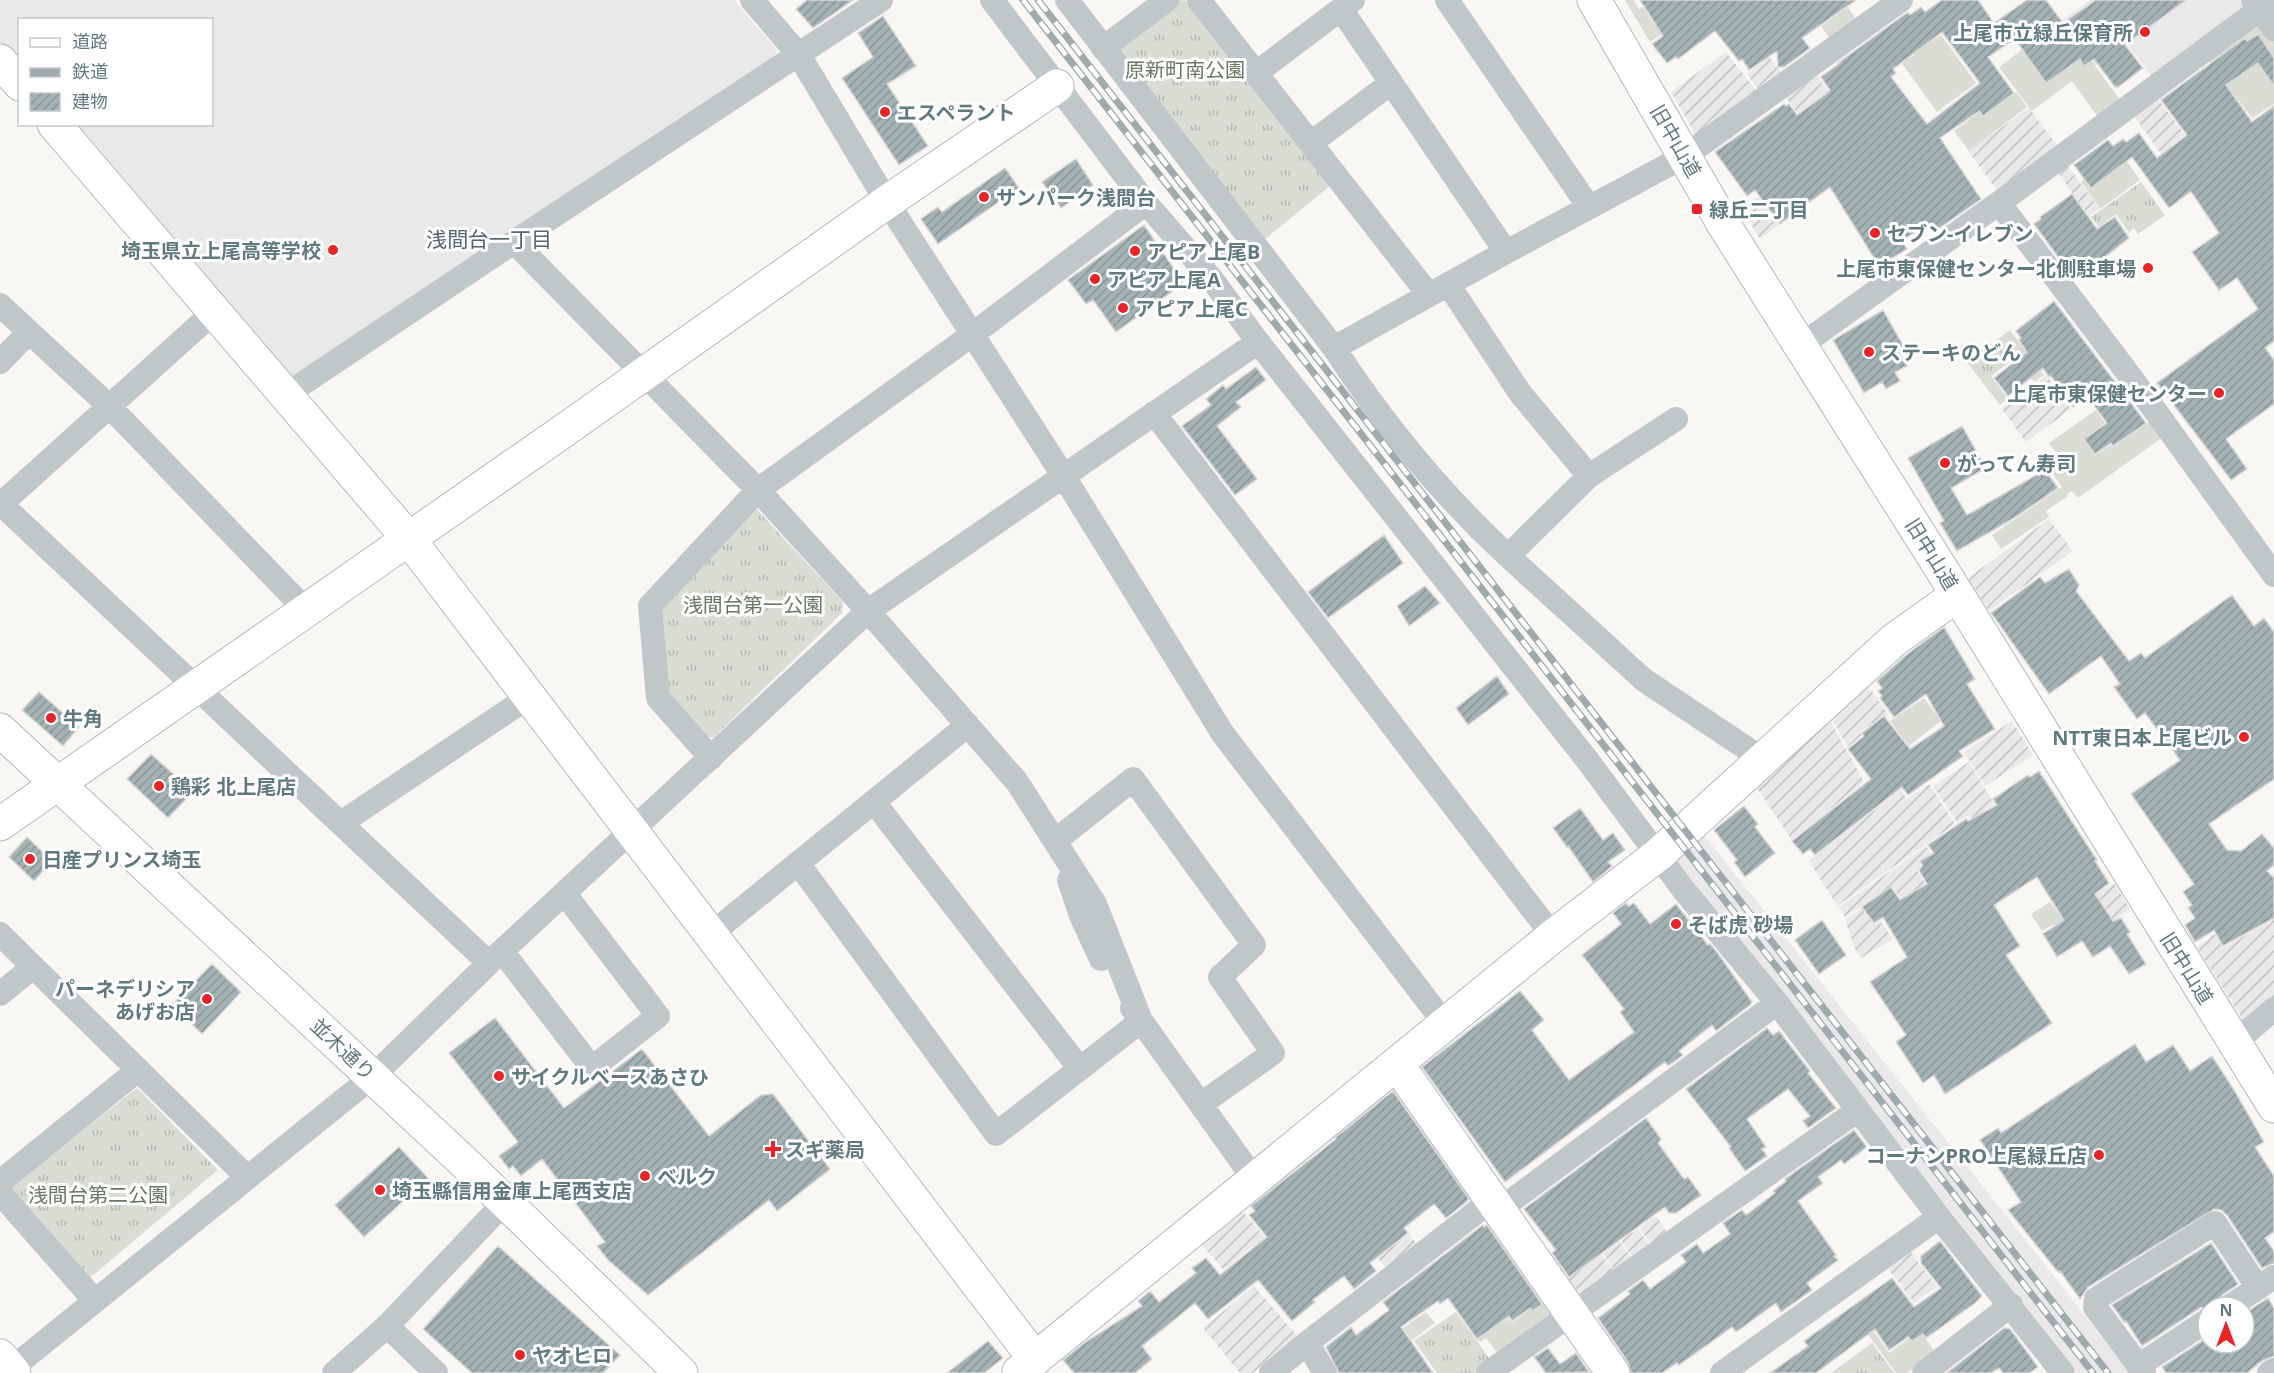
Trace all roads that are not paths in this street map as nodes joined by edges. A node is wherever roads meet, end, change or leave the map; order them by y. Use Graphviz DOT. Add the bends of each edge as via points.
graph roads {
  1 [pos="752,0"];
  2 [pos="881,0"];
  3 [pos="992,0"];
  4 [pos="1067,0"];
  5 [pos="1167,0"];
  6 [pos="1199,0"];
  7 [pos="1447,0"];
  8 [pos="1594,0"];
  9 [pos="1901,0"];
  10 [pos="2262,3"];
  11 [pos="1347,4"];
  12 [pos="2274,29"];
  13 [pos="1103,48"];
  14 [pos="799,56"];
  15 [pos="0,61"];
  16 [pos="1256,73"];
  17 [pos="18,82"];
  18 [pos="1391,83"];
  19 [pos="1057,86"];
  20 [pos="56,126"];
  21 [pos="1311,143"];
  22 [pos="1685,156"];
  23 [pos="886,202"];
  24 [pos="1146,203"];
  25 [pos="1998,203"];
  26 [pos="1590,207"];
  27 [pos="514,242"];
  28 [pos="1506,252"];
  29 [pos="1438,289"];
  30 [pos="0,305"];
  31 [pos="214,312"];
  32 [pos="29,332"];
  33 [pos="973,334"];
  34 [pos="1258,342"];
  35 [pos="1800,346"];
  36 [pos="1334,348"];
  37 [pos="0,362"];
  38 [pos="643,375"];
  39 [pos="287,394"];
  40 [pos="109,406"];
  41 [pos="1154,413"];
  42 [pos="1676,418"];
  43 [pos="1063,475"];
  44 [pos="1589,476"];
  45 [pos="758,490"];
  46 [pos="1,503"];
  47 [pos="408,538"];
  48 [pos="1508,556"];
  49 [pos="2274,575"];
  50 [pos="1957,595"];
  51 [pos="306,610"];
  52 [pos="868,611"];
  53 [pos="197,688"];
  54 [pos="530,696"];
  55 [pos="968,725"];
  56 [pos="0,730"];
  57 [pos="711,758"];
  58 [pos="1764,760"];
  59 [pos="57,783"];
  60 [pos="874,802"];
  61 [pos="341,823"];
  62 [pos="0,824"];
  63 [pos="633,831"];
  64 [pos="1055,841"];
  65 [pos="1659,854"];
  66 [pos="798,864"];
  67 [pos="565,894"];
  68 [pos="0,934"];
  69 [pos="711,934"];
  70 [pos="1553,936"];
  71 [pos="495,957"];
  72 [pos="33,967"];
  73 [pos="0,994"];
  74 [pos="1777,1003"];
  75 [pos="2274,1009"];
  76 [pos="1141,1022"];
  77 [pos="1446,1025"];
  78 [pos="2234,1043"];
  79 [pos="1397,1064"];
  80 [pos="1080,1069"];
  81 [pos="138,1070"];
  82 [pos="372,1077"];
  83 [pos="1201,1104"];
  84 [pos="2274,1106"];
  85 [pos="1858,1110"];
  86 [pos="247,1177"];
  87 [pos="1254,1179"];
  88 [pos="0,1182"];
  89 [pos="0,1193"];
  90 [pos="505,1202"];
  91 [pos="1495,1205"];
  92 [pos="1939,1217"];
  93 [pos="2266,1283"];
  94 [pos="2248,1295"];
  95 [pos="95,1301"];
  96 [pos="2011,1305"];
  97 [pos="1571,1313"];
  98 [pos="387,1326"];
  99 [pos="2196,1329"];
  100 [pos="1307,1343"];
  101 [pos="8,1368"];
  102 [pos="1034,1368"];
  103 [pos="2141,1369"];
  104 [pos="2274,1370"];
  105 [pos="334,1373"];
  106 [pos="436,1373"];
  107 [pos="681,1373"];
  108 [pos="1271,1373"];
  109 [pos="1325,1373"];
  110 [pos="1488,1373"];
  111 [pos="1613,1373"];
  112 [pos="1722,1373"];
  113 [pos="1923,1373"];
  114 [pos="2063,1373"];
  115 [pos="2269,1373"];
  1 -- 14 [label="street"];
  2 -- 14 [label="street"];
  3 -- 19 [label="street"];
  4 -- 13 [label="street"];
  5 -- 13 [label="street"];
  6 -- 16 [label="street"];
  7 -- 26 [label="street"];
  8 -- 22 [label="street, 旧中山道"];
  9 -- 22 [label="street"];
  10 -- 12 [label="street"];
  10 -- 25 [label="street"];
  11 -- 16 [label="street"];
  11 -- 18 [label="street"];
  13 -- 36 [label="street"];
  14 -- 23 [label="street"];
  14 -- 27 [label="street"];
  15 -- 17 [label="street"];
  16 -- 21 [label="street"];
  18 -- 21 [label="street"];
  18 -- 28 [label="street"];
  19 -- 23 [label="street"];
  19 -- 24 [label="street"];
  20 -- 31 [label="street"];
  21 -- 29 [label="street"];
  22 -- 26 [label="street"];
  22 -- 35 [label="street, 旧中山道"];
  23 -- 33 [label="street"];
  23 -- 38 [label="street"];
  24 -- 33 [label="street"];
  24 -- 34 [label="street" via="1211,278"];
  25 -- 35 [label="street"];
  25 -- 49 [label="street"];
  26 -- 28 [label="street"];
  27 -- 38 [label="street"];
  27 -- 39 [label="street"];
  28 -- 29 [label="street"];
  29 -- 36 [label="street"];
  29 -- 44 [label="street"];
  30 -- 32 [label="street"];
  31 -- 39 [label="street"];
  31 -- 40 [label="street"];
  32 -- 37 [label="street"];
  32 -- 40 [label="street"];
  33 -- 43 [label="street"];
  33 -- 45 [label="street"];
  34 -- 41 [label="street"];
  34 -- 65 [label="street"];
  35 -- 50 [label="street, 旧中山道"];
  36 -- 48 [label="street" via="1419,461"];
  38 -- 45 [label="street"];
  38 -- 47 [label="street"];
  39 -- 47 [label="street"];
  40 -- 46 [label="street"];
  40 -- 51 [label="street"];
  41 -- 43 [label="street"];
  41 -- 70 [label="street"];
  42 -- 44 [label="street"];
  43 -- 52 [label="street"];
  43 -- 77 [label="street" via="1223,734"];
  44 -- 48 [label="street"];
  45 -- 52 [label="street"];
  45 -- 57 [label="street" via="650,606 658,698"];
  46 -- 53 [label="street"];
  47 -- 51 [label="street"];
  47 -- 54 [label="street"];
  48 -- 58 [label="street" via="1644,680"];
  50 -- 58 [label="street" via="1894,640"];
  50 -- 78 [label="street, 旧中山道"];
  51 -- 53 [label="street"];
  52 -- 55 [label="street"];
  52 -- 57 [label="street"];
  53 -- 59 [label="street"];
  53 -- 61 [label="street"];
  54 -- 61 [label="street"];
  54 -- 63 [label="street"];
  55 -- 60 [label="street"];
  55 -- 64 [label="street" via="1017,782"];
  56 -- 59 [label="street, 並木通り"];
  57 -- 63 [label="street"];
  58 -- 65 [label="street"];
  59 -- 62 [label="street"];
  59 -- 82 [label="street, 並木通り"];
  60 -- 66 [label="street"];
  60 -- 80 [label="street"];
  61 -- 71 [label="street"];
  63 -- 67 [label="street"];
  63 -- 69 [label="street"];
  64 -- 76 [label="street" via="1102,961"];
  64 -- 83 [label="street" via="1133,779 1254,945 1220,977 1273,1053"];
  65 -- 70 [label="street"];
  65 -- 74 [label="street"];
  66 -- 69 [label="street"];
  66 -- 80 [label="street" via="996,1134"];
  67 -- 71 [label="street"];
  67 -- 71 [label="street" via="658,1016 591,1068"];
  68 -- 72 [label="street"];
  69 -- 102 [label="street"];
  70 -- 77 [label="street"];
  71 -- 82 [label="street"];
  72 -- 73 [label="street"];
  72 -- 81 [label="street"];
  74 -- 85 [label="street"];
  74 -- 91 [label="street"];
  75 -- 78 [label="street"];
  76 -- 80 [label="street"];
  76 -- 83 [label="street"];
  77 -- 79 [label="street"];
  78 -- 84 [label="street, 旧中山道"];
  79 -- 87 [label="street"];
  79 -- 91 [label="street"];
  81 -- 86 [label="street"];
  81 -- 88 [label="street"];
  82 -- 86 [label="street"];
  82 -- 90 [label="street, 並木通り"];
  83 -- 87 [label="street"];
  85 -- 92 [label="street"];
  85 -- 97 [label="street"];
  86 -- 95 [label="street"];
  87 -- 102 [label="street"];
  89 -- 95 [label="street"];
  90 -- 98 [label="street"];
  90 -- 107 [label="street, 並木通り"];
  91 -- 97 [label="street"];
  91 -- 100 [label="street"];
  92 -- 96 [label="street"];
  92 -- 112 [label="street"];
  93 -- 94 [label="street"];
  93 -- 103 [label="street" via="2215,1223 2096,1299 2095,1307"];
  95 -- 101 [label="street"];
  96 -- 113 [label="street"];
  96 -- 114 [label="street"];
  97 -- 110 [label="street"];
  97 -- 111 [label="street"];
  98 -- 105 [label="street"];
  98 -- 106 [label="street"];
  99 -- 103 [label="street"];
  100 -- 108 [label="street"];
  100 -- 109 [label="street"];
  104 -- 115 [label="street"];
}
